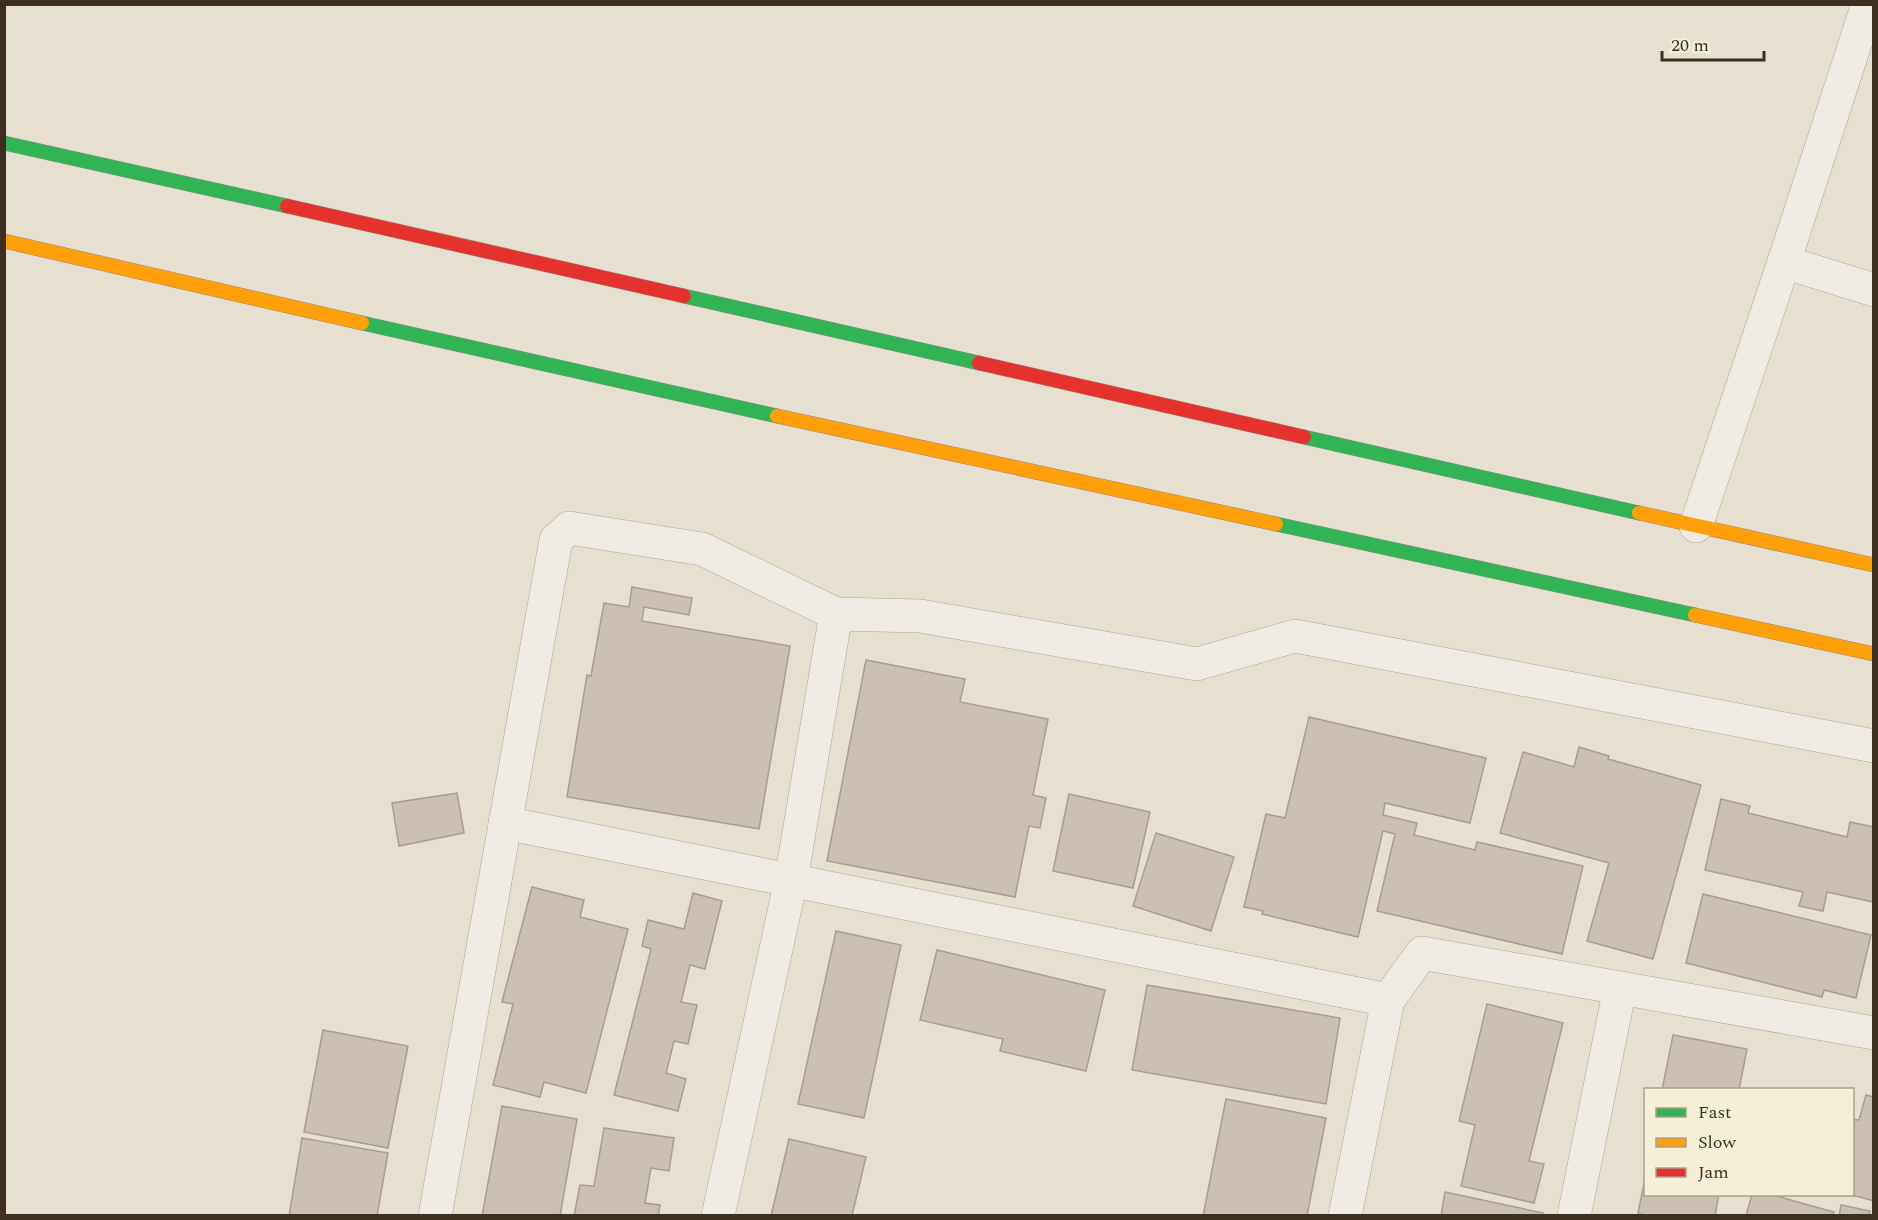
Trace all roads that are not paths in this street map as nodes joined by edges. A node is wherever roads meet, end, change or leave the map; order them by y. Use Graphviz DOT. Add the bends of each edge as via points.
graph roads {
  1 [pos="1868,4"];
  2 [pos="4,143"];
  3 [pos="4,242"];
  4 [pos="1784,262"];
  5 [pos="1874,290"];
  6 [pos="1696,526"];
  7 [pos="1874,565"];
  8 [pos="836,614"];
  9 [pos="1874,654"];
  10 [pos="1874,746"];
  11 [pos="505,823"];
  12 [pos="791,880"];
  13 [pos="1620,988"];
  14 [pos="1388,1000"];
  15 [pos="1874,1033"];
  16 [pos="435,1215"];
  17 [pos="718,1215"];
  18 [pos="1346,1215"];
  19 [pos="1574,1215"];
  1 -- 4 [label="street"];
  2 -- 6 [label="main road"];
  3 -- 9 [label="main road" via="658,390"];
  4 -- 5 [label="street"];
  4 -- 6 [label="street"];
  6 -- 7 [label="main road"];
  8 -- 10 [label="street" via="920,616 1197,664 1295,636"];
  8 -- 11 [label="street" via="702,549 568,528 556,540"];
  8 -- 12 [label="street"];
  11 -- 12 [label="street"];
  11 -- 16 [label="street"];
  12 -- 14 [label="street"];
  12 -- 17 [label="street"];
  13 -- 14 [label="street" via="1422,953"];
  13 -- 15 [label="street"];
  13 -- 19 [label="street"];
  14 -- 18 [label="street"];
}
